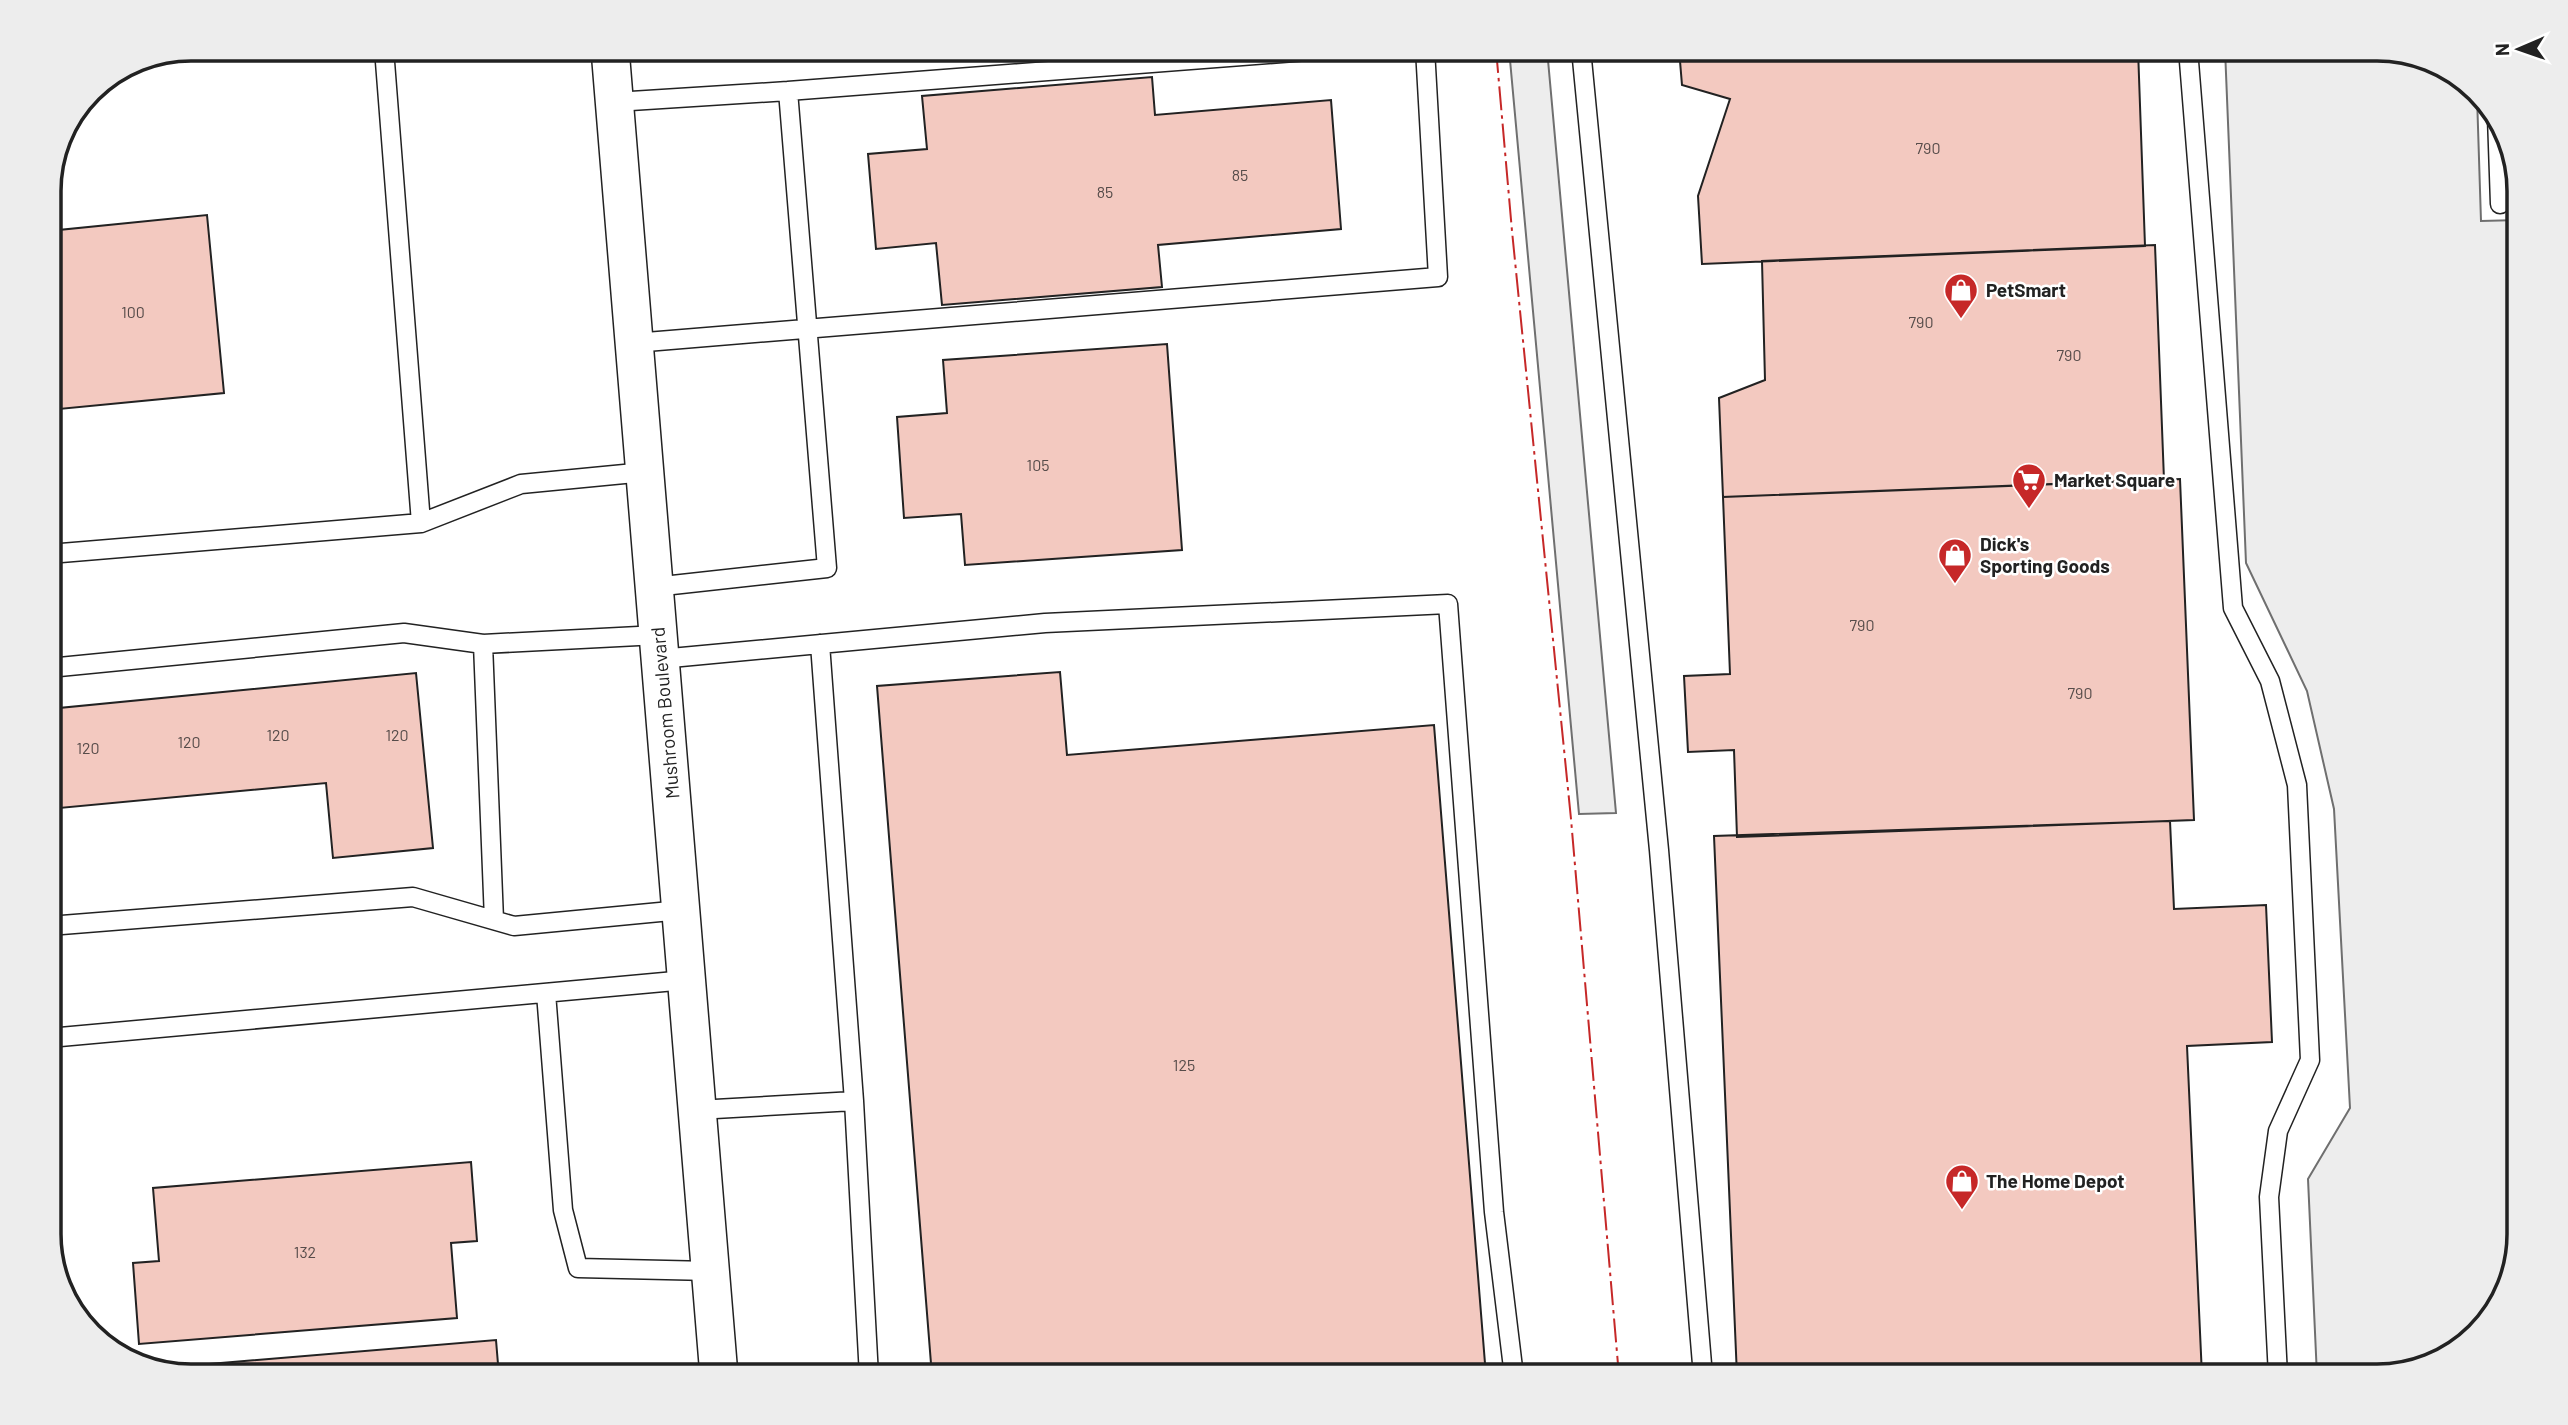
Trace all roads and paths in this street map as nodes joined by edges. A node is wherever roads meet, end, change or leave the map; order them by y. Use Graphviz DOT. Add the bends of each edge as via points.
graph roads {
  1 [pos="385,61"];
  2 [pos="611,61"];
  3 [pos="1177,61"];
  4 [pos="1426,61"];
  5 [pos="1582,61"];
  6 [pos="2189,61"];
  7 [pos="788,91"];
  8 [pos="615,102"];
  9 [pos="2498,145"];
  10 [pos="2500,204"];
  11 [pos="808,331"];
  12 [pos="634,343"];
  13 [pos="645,472"];
  14 [pos="421,523"];
  15 [pos="62,553"];
  16 [pos="654,587"];
  17 [pos="483,644"];
  18 [pos="820,644"];
  19 [pos="659,647"];
  20 [pos="62,667"];
  21 [pos="681,911"];
  22 [pos="494,920"];
  23 [pos="62,925"];
  24 [pos="686,980"];
  25 [pos="546,993"];
  26 [pos="62,1037"];
  27 [pos="854,1101"];
  28 [pos="697,1110"];
  29 [pos="710,1271"];
  30 [pos="718,1364"];
  31 [pos="868,1364"];
  32 [pos="1513,1364"];
  33 [pos="1702,1364"];
  34 [pos="2277,1364"];
  1 -- 14 [label="lane"];
  2 -- 8 [label="street, Mushroom Boulevard"];
  3 -- 7 [label="lane"];
  4 -- 11 [label="lane" via="1438,277"];
  5 -- 33 [label="lane" via="1658,836"];
  6 -- 34 [label="lane" via="2233,608 2270,681 2297,785 2310,1060 2278,1131 2269,1197"];
  7 -- 8 [label="lane"];
  7 -- 11 [label="lane"];
  8 -- 12 [label="street, Mushroom Boulevard"];
  9 -- 10 [label="lane"];
  11 -- 12 [label="lane"];
  11 -- 16 [label="lane" via="827,568"];
  12 -- 13 [label="street, Mushroom Boulevard"];
  13 -- 14 [label="lane" via="521,484"];
  13 -- 16 [label="street, Mushroom Boulevard"];
  14 -- 15 [label="lane"];
  16 -- 19 [label="street, Mushroom Boulevard"];
  17 -- 19 [label="lane"];
  17 -- 20 [label="lane" via="404,633"];
  17 -- 22 [label="lane"];
  18 -- 19 [label="lane"];
  18 -- 27 [label="lane"];
  18 -- 32 [label="lane" via="1045,623 1448,604 1494,1212"];
  19 -- 21 [label="street, Mushroom Boulevard"];
  21 -- 22 [label="lane" via="514,926"];
  21 -- 24 [label="street, Mushroom Boulevard"];
  22 -- 23 [label="lane" via="413,897"];
  24 -- 25 [label="lane"];
  24 -- 28 [label="street, Mushroom Boulevard"];
  25 -- 26 [label="lane"];
  25 -- 29 [label="lane" via="564,1210 578,1268"];
  27 -- 28 [label="lane"];
  27 -- 31 [label="lane"];
  28 -- 29 [label="street, Mushroom Boulevard"];
  29 -- 30 [label="street, Mushroom Boulevard"];
}
